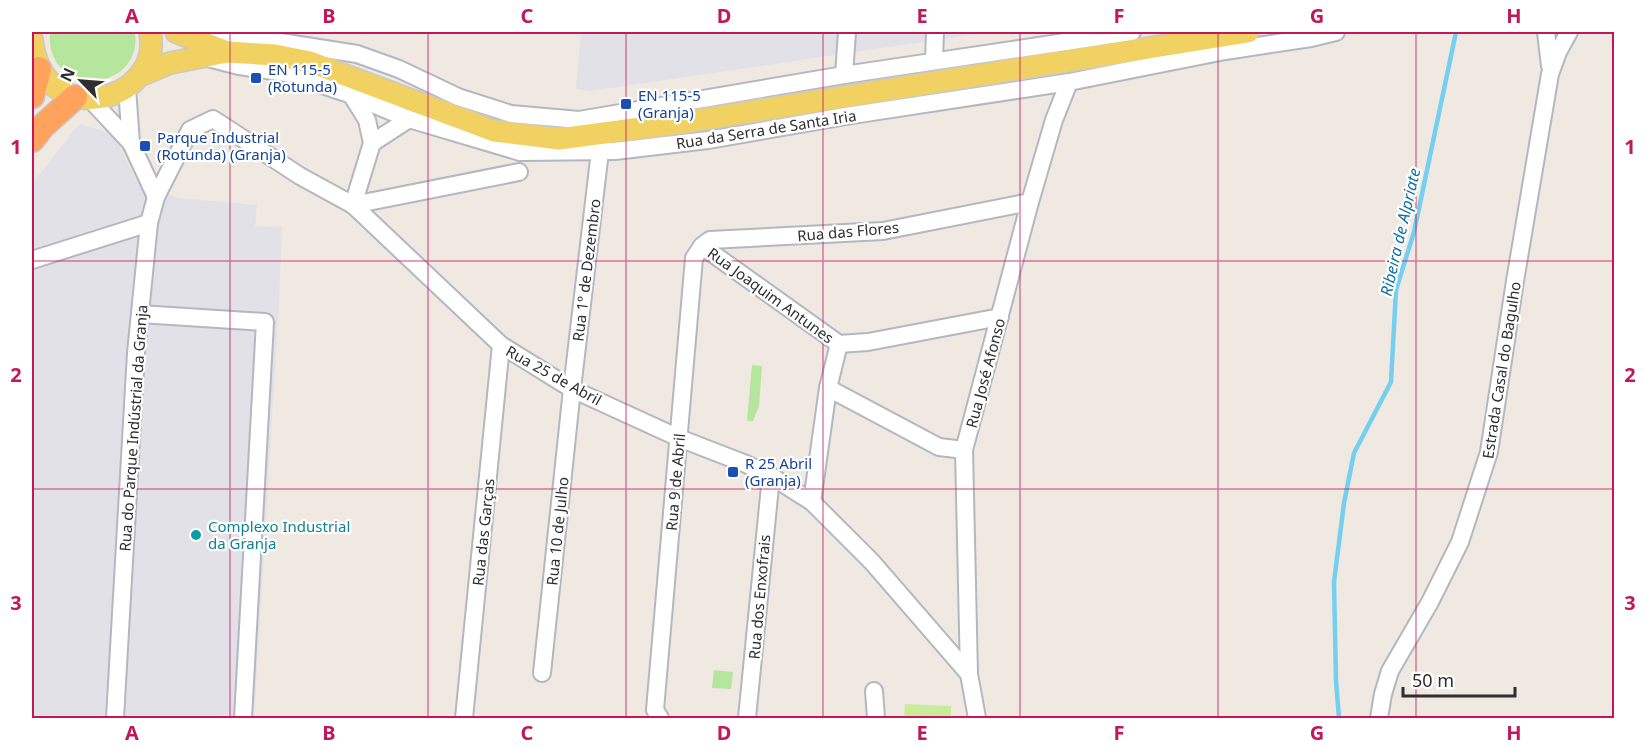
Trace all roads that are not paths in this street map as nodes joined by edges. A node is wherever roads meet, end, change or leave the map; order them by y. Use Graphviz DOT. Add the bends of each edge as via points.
graph roads {
  1 [pos="32,32"];
  2 [pos="150,32"];
  3 [pos="176,32"];
  4 [pos="847,32"];
  5 [pos="935,32"];
  6 [pos="1132,32"];
  7 [pos="1248,32"];
  8 [pos="1336,32"];
  9 [pos="1546,32"];
  10 [pos="1569,32"];
  11 [pos="32,39"];
  12 [pos="204,49"];
  13 [pos="934,61"];
  14 [pos="39,69"];
  15 [pos="1550,74"];
  16 [pos="844,75"];
  17 [pos="133,82"];
  18 [pos="1069,82"];
  19 [pos="32,96"];
  20 [pos="352,96"];
  21 [pos="82,98"];
  22 [pos="409,119"];
  23 [pos="32,140"];
  24 [pos="131,143"];
  25 [pos="372,143"];
  26 [pos="600,151"];
  27 [pos="519,172"];
  28 [pos="156,197"];
  29 [pos="1029,202"];
  30 [pos="353,205"];
  31 [pos="148,223"];
  32 [pos="702,246"];
  33 [pos="32,260"];
  34 [pos="140,314"];
  35 [pos="1000,317"];
  36 [pos="840,344"];
  37 [pos="501,345"];
  38 [pos="828,388"];
  39 [pos="572,389"];
  40 [pos="679,438"];
  41 [pos="964,450"];
  42 [pos="771,476"];
  43 [pos="812,502"];
  44 [pos="542,673"];
  45 [pos="969,674"];
  46 [pos="874,691"];
  47 [pos="115,718"];
  48 [pos="243,718"];
  49 [pos="464,718"];
  50 [pos="660,718"];
  51 [pos="747,718"];
  52 [pos="876,718"];
  53 [pos="977,718"];
  54 [pos="1379,718"];
  1 -- 11 [label="main road"];
  2 -- 17 [label="main road" via="148,58"];
  3 -- 12 [label="main road"];
  4 -- 16 [label="street"];
  5 -- 13 [label="street"];
  6 -- 13 [label="street"];
  7 -- 12 [label="main road" via="559,139 494,131 310,62"];
  8 -- 18 [label="street, Rua da Serra de Santa Iria"];
  9 -- 15 [label="street, Estrada Casal do Bagulho"];
  10 -- 15 [label="street, Estrada Casal do Bagulho"];
  11 -- 14 [label="main road"];
  12 -- 16 [label="street" via="243,36 357,54 458,97 511,114 579,120"];
  12 -- 17 [label="main road"];
  12 -- 20 [label="street, Rua da Serra de Santa Iria" via="239,66 286,73"];
  13 -- 16 [label="street"];
  14 -- 19 [label="highway"];
  14 -- 21 [label="main road" via="61,91"];
  15 -- 54 [label="street, Estrada Casal do Bagulho" via="1490,452 1460,542 1390,671"];
  17 -- 21 [label="main road" via="109,97"];
  17 -- 24 [label="street"];
  18 -- 26 [label="street, Rua da Serra de Santa Iria" via="708,140"];
  18 -- 29 [label="street, Rua José Afonso"];
  20 -- 22 [label="street, Rua da Serra de Santa Iria"];
  20 -- 25 [label="street" via="367,120"];
  21 -- 23 [label="highway" via="43,126"];
  21 -- 24 [label="street"];
  22 -- 25 [label="street"];
  22 -- 26 [label="street, Rua da Serra de Santa Iria" via="520,152"];
  24 -- 28 [label="street"];
  25 -- 30 [label="street"];
  26 -- 39 [label="street, Rua 1º de Dezembro"];
  27 -- 30 [label="street"];
  28 -- 30 [label="street, Rua 25 de Abril" via="190,130 213,119 300,176"];
  28 -- 31 [label="street, Rua do Parque Indústrial da Granja"];
  29 -- 32 [label="street, Rua das Flores" via="883,231 710,240"];
  29 -- 35 [label="street, Rua José Afonso"];
  30 -- 37 [label="street, Rua 25 de Abril"];
  31 -- 33 [label="street"];
  31 -- 34 [label="street, Rua do Parque Indústrial da Granja"];
  32 -- 36 [label="street, Rua Joaquim Antunes"];
  32 -- 40 [label="street, Rua 9 de Abril" via="694,258"];
  34 -- 47 [label="street, Rua do Parque Indústrial da Granja"];
  34 -- 48 [label="street" via="265,322"];
  35 -- 36 [label="street, Rua Joaquim Antunes"];
  35 -- 41 [label="street, Rua José Afonso"];
  36 -- 38 [label="street, Rua Joaquim Antunes"];
  37 -- 39 [label="street, Rua 25 de Abril"];
  37 -- 49 [label="street, Rua das Garças"];
  38 -- 41 [label="street" via="939,447"];
  38 -- 43 [label="street, Rua Joaquim Antunes"];
  39 -- 40 [label="street, Rua 25 de Abril"];
  39 -- 44 [label="street, Rua 10 de Julho"];
  40 -- 42 [label="street, Rua 25 de Abril"];
  40 -- 50 [label="street, Rua 9 de Abril" via="655,710"];
  41 -- 45 [label="street, Rua José Afonso"];
  42 -- 43 [label="street, Rua 25 de Abril"];
  42 -- 51 [label="street, Rua dos Enxofrais"];
  43 -- 45 [label="street, Rua 25 de Abril" via="872,562"];
  45 -- 53 [label="street"];
  46 -- 52 [label="street"];
}
